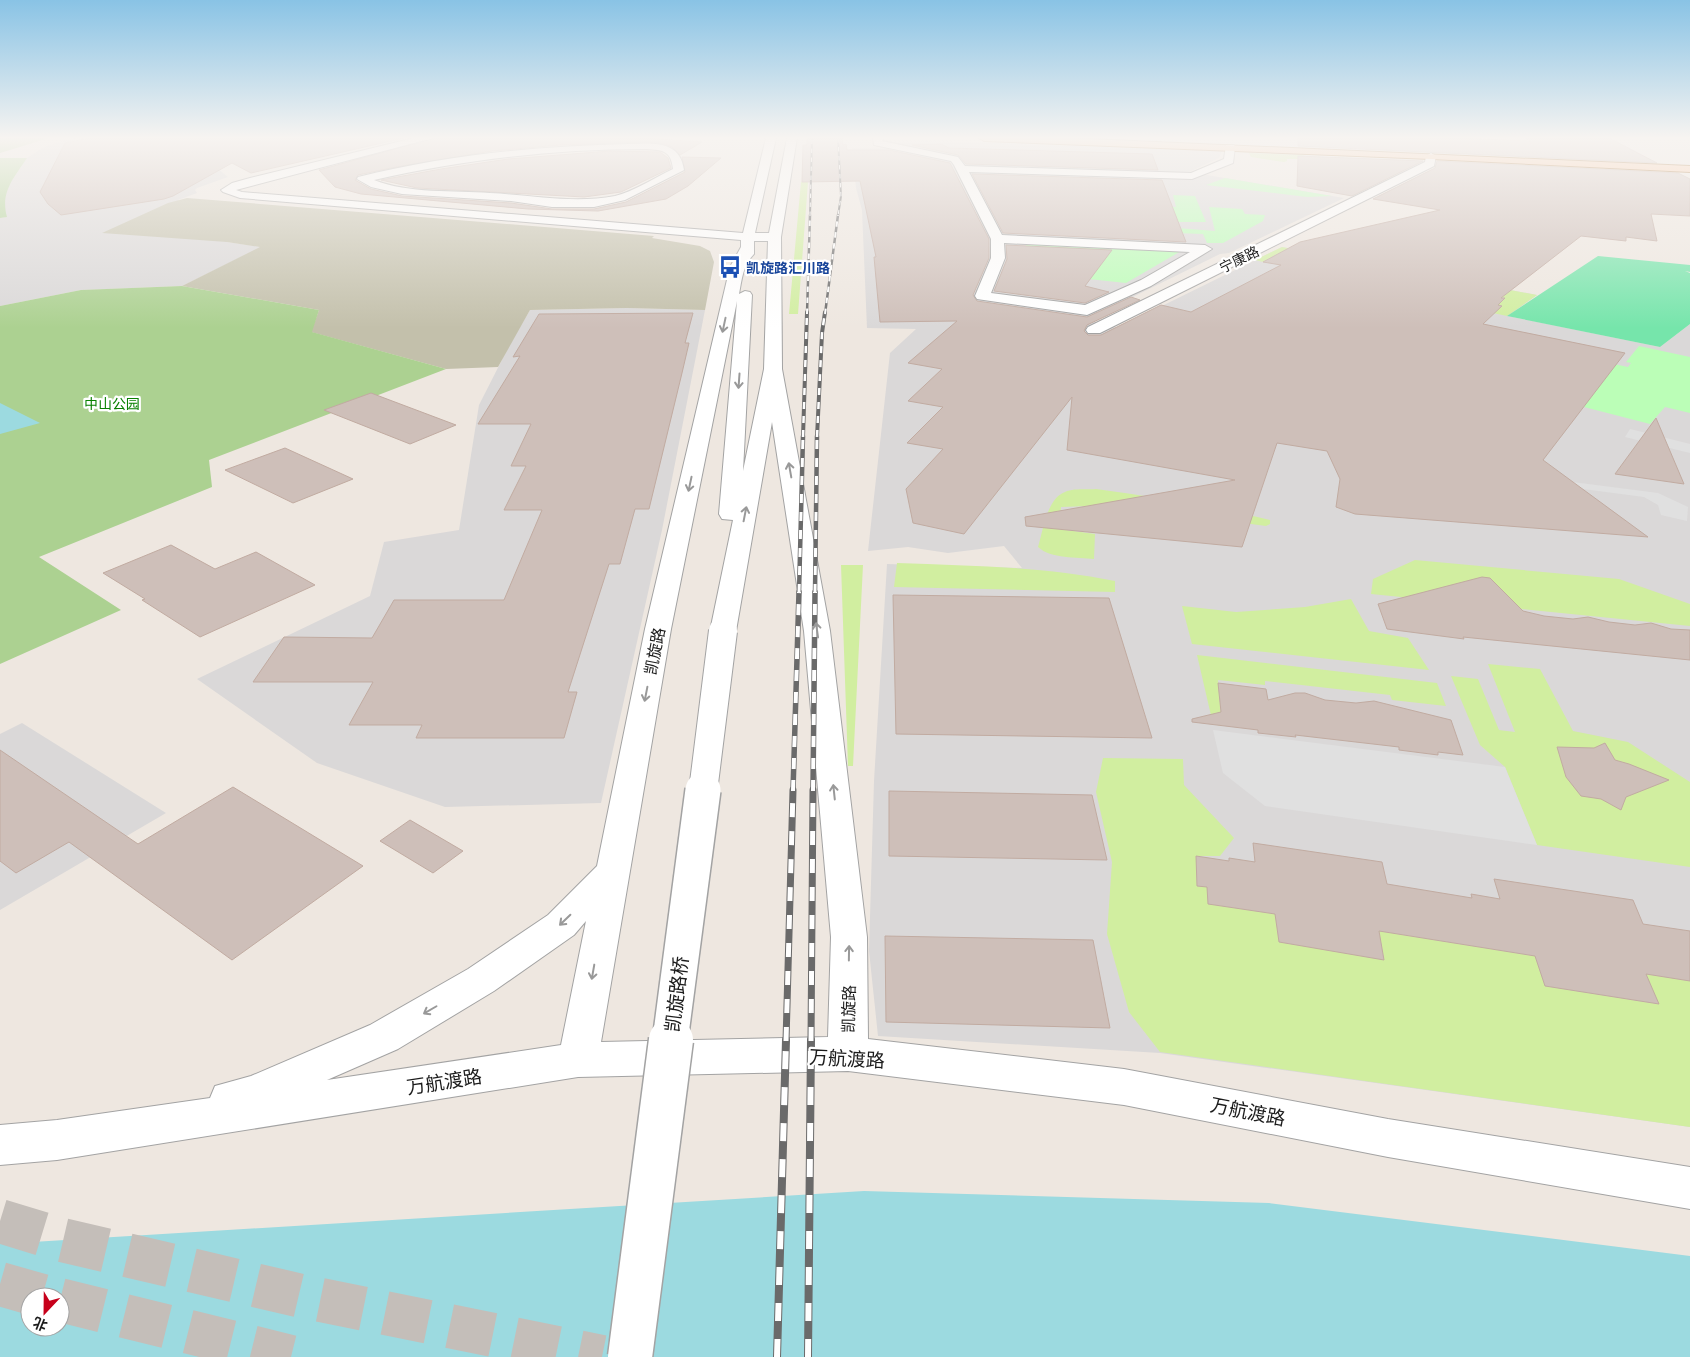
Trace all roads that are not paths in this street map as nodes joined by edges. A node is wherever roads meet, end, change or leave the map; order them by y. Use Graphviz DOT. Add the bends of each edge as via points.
graph roads {
  1 [pos="310,201"];
  2 [pos="581,201"];
  3 [pos="603,201"];
  4 [pos="757,201"];
  5 [pos="780,201"];
  6 [pos="976,201"];
  7 [pos="1354,201"];
  8 [pos="774,237"];
  9 [pos="997,239"];
  10 [pos="748,241"];
  11 [pos="1094,330"];
  12 [pos="773,369"];
  13 [pos="723,630"];
  14 [pos="611,873"];
  15 [pos="848,1054"];
  16 [pos="578,1060"];
  17 [pos="57,1140"];
  18 [pos="0,1145"];
  19 [pos="1690,1188"];
  20 [pos="630,1357"];
  1 -- 10 [label="street"];
  2 -- 3 [label="street"];
  4 -- 10 [label="street, 凯旋路"];
  5 -- 8 [label="street, 凯旋路"];
  6 -- 9 [label="street"];
  7 -- 11 [label="street, 宁康路"];
  8 -- 10 [label="street"];
  8 -- 12 [label="street, 凯旋路"];
  9 -- 9 [label="street" via="1175,248 1205,249 1146,283 1087,310 982,296 998,258"];
  10 -- 13 [label="street, 凯旋路, one-way"];
  10 -- 14 [label="street, 凯旋路, one-way" via="736,267 658,628"];
  13 -- 12 [label="street, 凯旋路, one-way"];
  15 -- 12 [label="street, 凯旋路, one-way" via="849,936 817,631"];
  13 -- 20 [label="street, 凯旋路桥, bridge"];
  14 -- 16 [label="street, 凯旋路, one-way"];
  14 -- 17 [label="street, one-way" via="562,925 481,980 384,1037 255,1093"];
  15 -- 16 [label="street, 万航渡路"];
  15 -- 19 [label="street, 万航渡路" via="1124,1087 1388,1138"];
  16 -- 17 [label="street, 万航渡路"];
  17 -- 18 [label="street, 万航渡路"];
}
